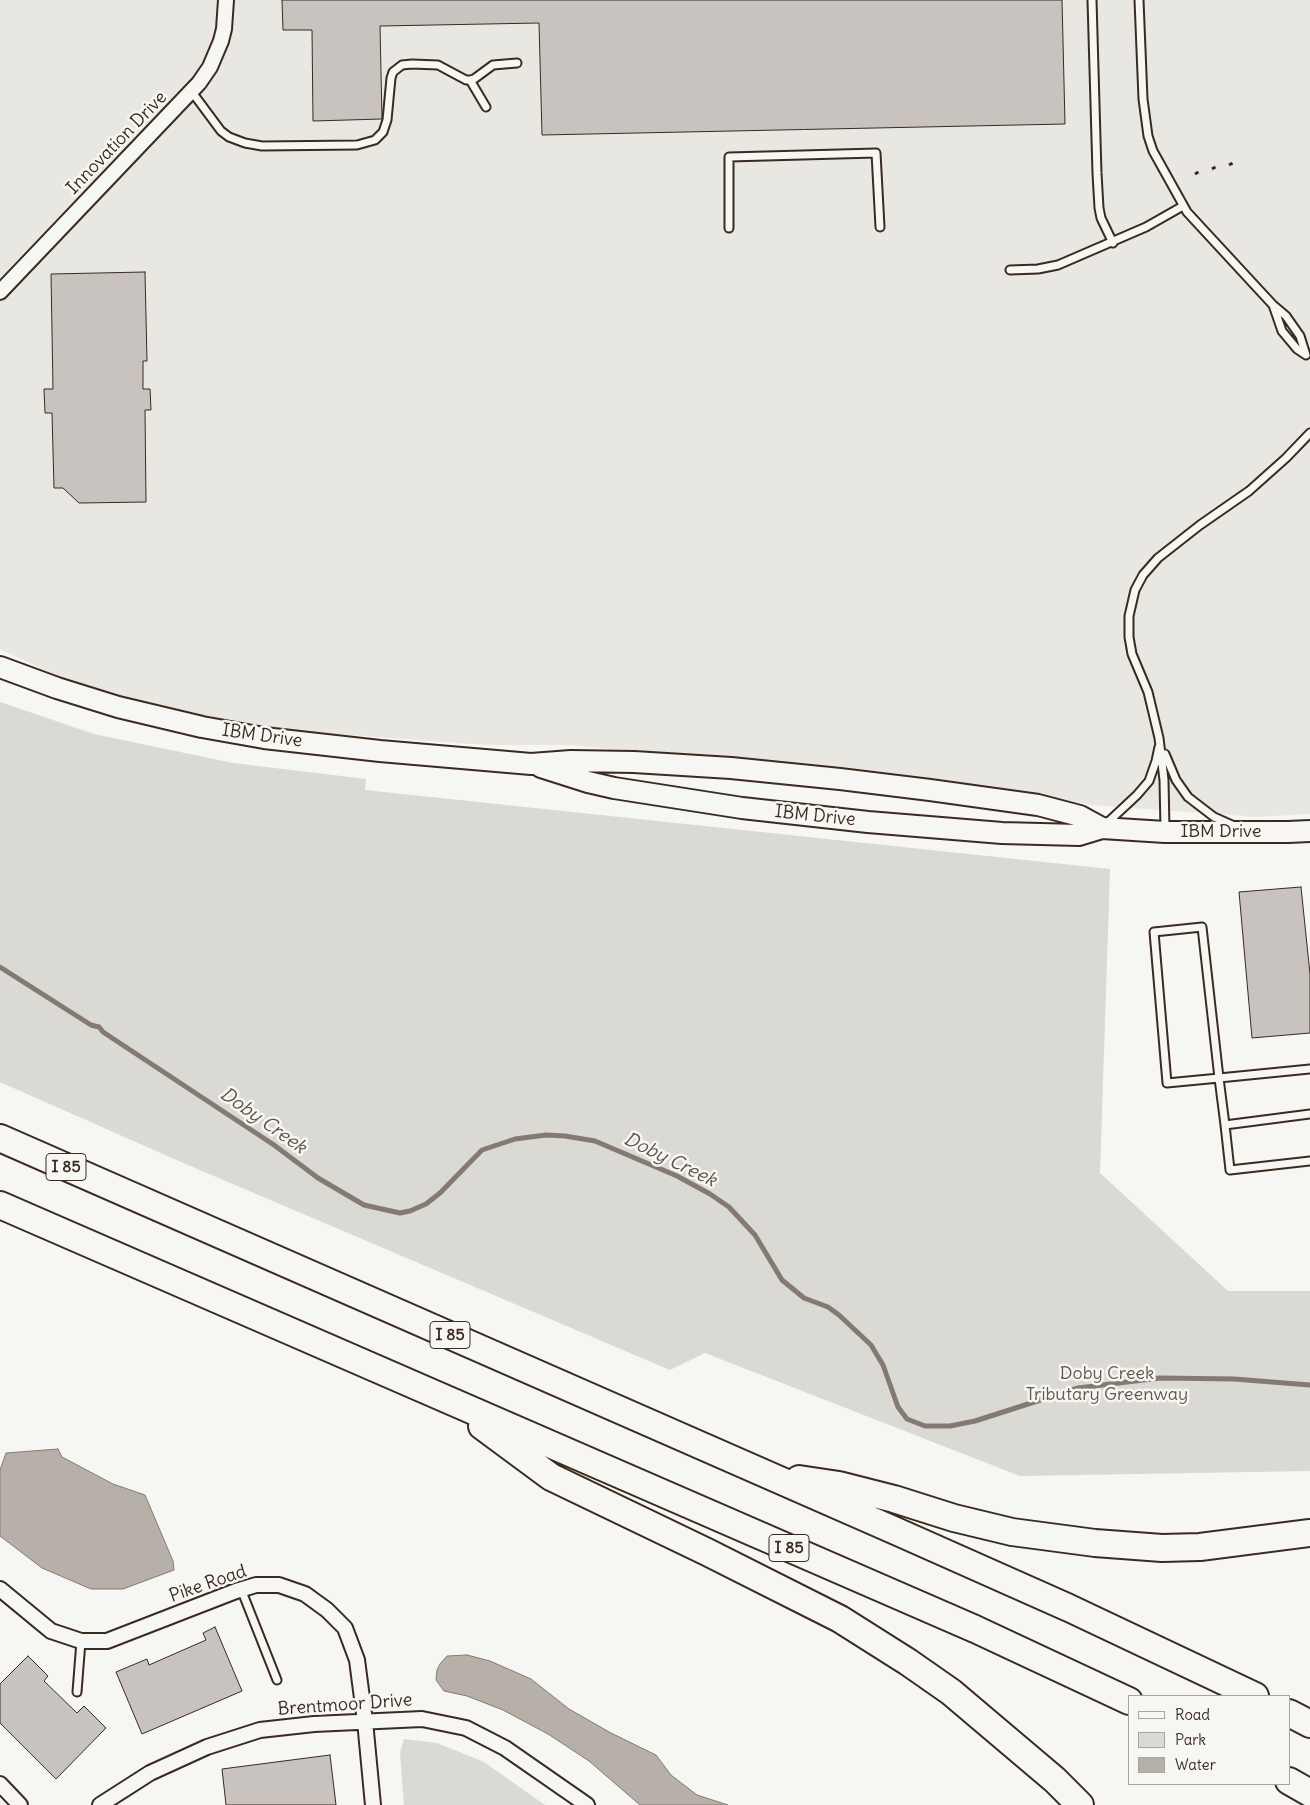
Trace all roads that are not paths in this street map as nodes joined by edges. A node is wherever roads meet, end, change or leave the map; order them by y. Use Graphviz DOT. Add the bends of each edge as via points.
graph roads {
  1 [pos="226,0"];
  2 [pos="1092,0"];
  3 [pos="1139,0"];
  4 [pos="517,63"];
  5 [pos="470,80"];
  6 [pos="192,92"];
  7 [pos="486,107"];
  8 [pos="1183,206"];
  9 [pos="880,227"];
  10 [pos="729,228"];
  11 [pos="1113,242"];
  12 [pos="1010,270"];
  13 [pos="0,292"];
  14 [pos="1273,305"];
  15 [pos="1308,357"];
  16 [pos="1310,433"];
  17 [pos="0,668"];
  18 [pos="1160,738"];
  19 [pos="531,764"];
  20 [pos="1102,828"];
  21 [pos="1310,831"];
  22 [pos="1165,832"];
  23 [pos="1256,833"];
  24 [pos="1310,1069"];
  25 [pos="1219,1078"];
  26 [pos="1310,1114"];
  27 [pos="1225,1125"];
  28 [pos="0,1138"];
  29 [pos="1310,1161"];
  30 [pos="0,1205"];
  31 [pos="447,1400"];
  32 [pos="767,1474"];
  33 [pos="1310,1533"];
  34 [pos="0,1589"];
  35 [pos="241,1590"];
  36 [pos="81,1641"];
  37 [pos="278,1680"];
  38 [pos="77,1692"];
  39 [pos="1253,1695"];
  40 [pos="1128,1702"];
  41 [pos="1290,1714"];
  42 [pos="365,1721"];
  43 [pos="1310,1724"];
  44 [pos="1290,1782"];
  45 [pos="0,1784"];
  46 [pos="1310,1793"];
  47 [pos="20,1805"];
  48 [pos="100,1805"];
  49 [pos="373,1805"];
  50 [pos="587,1805"];
  51 [pos="1080,1805"];
  1 -- 6 [label="street, Innovation Drive" via="221,41 210,67"];
  2 -- 11 [label="lane" via="1099,208"];
  3 -- 8 [label="lane" via="1143,99 1148,136"];
  4 -- 5 [label="lane" via="493,64"];
  5 -- 6 [label="lane" via="438,64 402,65 391,78 383,132 375,140 357,145 262,146 245,143 221,130"];
  5 -- 7 [label="lane"];
  6 -- 13 [label="street, Innovation Drive"];
  8 -- 11 [label="lane"];
  8 -- 14 [label="lane"];
  9 -- 10 [label="lane" via="876,153 729,157"];
  11 -- 12 [label="lane" via="1049,268"];
  14 -- 15 [label="lane" via="1293,326"];
  14 -- 15 [label="lane" via="1282,331"];
  16 -- 18 [label="lane" via="1249,491 1158,558 1138,584 1131,606 1129,637"];
  17 -- 19 [label="street, IBM Drive" via="118,707 202,727 264,738"];
  18 -- 20 [label="lane" via="1149,781"];
  18 -- 22 [label="lane"];
  18 -- 23 [label="lane" via="1176,780 1188,797 1214,817"];
  19 -- 20 [label="street, IBM Drive" via="634,762 840,779 1038,806 1080,816"];
  19 -- 20 [label="street, IBM Drive" via="614,788 818,817 1002,833 1079,835"];
  20 -- 22 [label="street, IBM Drive"];
  21 -- 23 [label="street, IBM Drive"];
  22 -- 23 [label="street, IBM Drive"];
  24 -- 25 [label="lane"];
  25 -- 25 [label="lane" via="1202,927 1154,932 1167,1083"];
  25 -- 27 [label="lane"];
  26 -- 27 [label="lane"];
  27 -- 29 [label="lane" via="1230,1170"];
  28 -- 32 [label="highway, I 85"];
  30 -- 31 [label="highway, I 85"];
  31 -- 40 [label="highway, I 85" via="966,1625"];
  31 -- 51 [label="highway" via="550,1477 840,1619 908,1662 951,1692"];
  32 -- 33 [label="highway" via="839,1485 1012,1532 1095,1543 1200,1547"];
  32 -- 39 [label="highway, I 85" via="1069,1608"];
  34 -- 36 [label="street, Pike Road" via="51,1631"];
  35 -- 36 [label="street, Pike Road" via="107,1641"];
  35 -- 37 [label="lane"];
  35 -- 42 [label="street, Pike Road" via="256,1585 279,1585 305,1594 345,1628 357,1660"];
  36 -- 38 [label="lane"];
  41 -- 43 [label="highway"];
  42 -- 48 [label="street, Brentmoor Drive" via="260,1730 207,1747 150,1773"];
  42 -- 49 [label="street, Pike Road"];
  42 -- 50 [label="street, Brentmoor Drive" via="422,1719 466,1728 505,1748"];
  44 -- 46 [label="highway"];
  45 -- 47 [label="street"];
}
